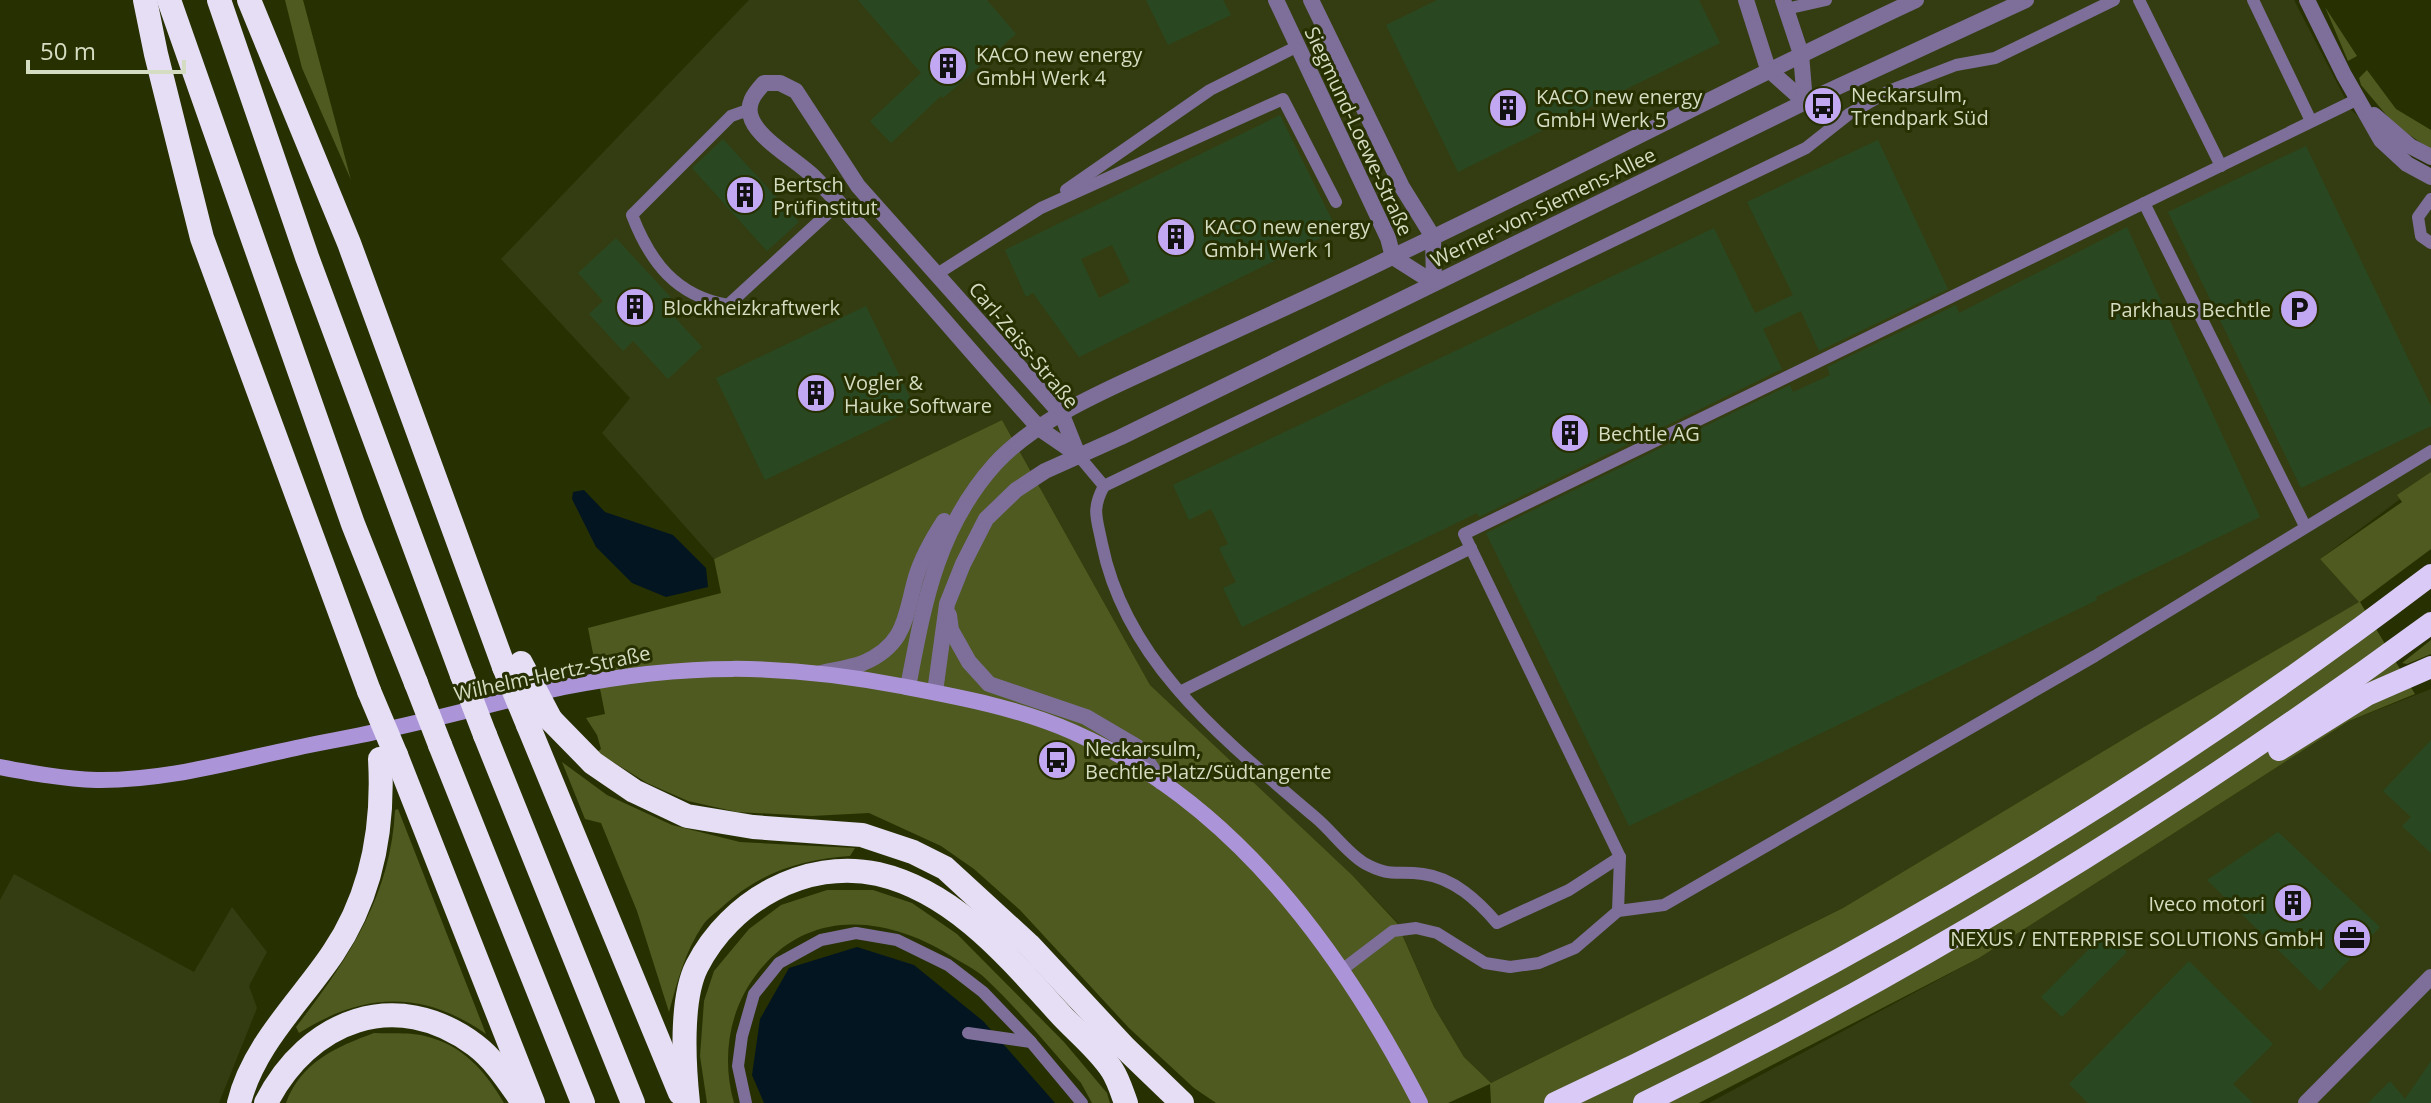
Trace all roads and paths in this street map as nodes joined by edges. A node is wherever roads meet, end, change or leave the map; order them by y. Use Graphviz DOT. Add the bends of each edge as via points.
graph roads {
  1 [pos="145,0"];
  2 [pos="169,0"];
  3 [pos="219,0"];
  4 [pos="249,0"];
  5 [pos="1276,0"];
  6 [pos="1311,0"];
  7 [pos="1746,0"];
  8 [pos="1826,0"];
  9 [pos="1916,0"];
  10 [pos="2026,0"];
  11 [pos="2114,0"];
  12 [pos="2139,0"];
  13 [pos="2253,0"];
  14 [pos="2307,0"];
  15 [pos="1784,4"];
  16 [pos="1298,46"];
  17 [pos="1801,54"];
  18 [pos="1768,69"];
  19 [pos="2358,99"];
  20 [pos="1805,102"];
  21 [pos="748,110"];
  22 [pos="2311,121"];
  23 [pos="2431,157"];
  24 [pos="2221,166"];
  25 [pos="2431,177"];
  26 [pos="858,186"];
  27 [pos="2431,199"];
  28 [pos="1336,202"];
  29 [pos="2144,203"];
  30 [pos="838,204"];
  31 [pos="1041,208"];
  32 [pos="1433,237"];
  33 [pos="2431,243"];
  34 [pos="1393,257"];
  35 [pos="937,274"];
  36 [pos="1434,283"];
  37 [pos="1062,415"];
  38 [pos="1040,429"];
  39 [pos="2431,451"];
  40 [pos="1078,455"];
  41 [pos="1104,486"];
  42 [pos="972,491"];
  43 [pos="2305,526"];
  44 [pos="1471,548"];
  45 [pos="2431,575"];
  46 [pos="947,604"];
  47 [pos="2431,623"];
  48 [pos="2431,667"];
  49 [pos="818,673"];
  50 [pos="908,687"];
  51 [pos="935,692"];
  52 [pos="1180,692"];
  53 [pos="539,722"];
  54 [pos="388,757"];
  55 [pos="2232,764"];
  56 [pos="0,767"];
  57 [pos="1162,783"];
  58 [pos="1620,857"];
  59 [pos="1618,911"];
  60 [pos="1343,969"];
  61 [pos="2431,977"];
  62 [pos="968,1033"];
  63 [pos="1031,1042"];
  64 [pos="239,1103"];
  65 [pos="266,1103"];
  66 [pos="523,1103"];
  67 [pos="533,1103"];
  68 [pos="583,1103"];
  69 [pos="633,1103"];
  70 [pos="686,1103"];
  71 [pos="746,1103"];
  72 [pos="1082,1103"];
  73 [pos="1126,1103"];
  74 [pos="1182,1103"];
  75 [pos="1420,1103"];
  76 [pos="1555,1103"];
  77 [pos="1644,1103"];
  78 [pos="2306,1103"];
  1 -- 54 [label="highway, bridge" via="202,238 369,691"];
  2 -- 68 [label="highway, bridge" via="353,524"];
  3 -- 69 [label="highway, bridge" via="307,257 462,675"];
  4 -- 53 [label="highway, bridge" via="349,243 487,619"];
  5 -- 16 [label="street, Siegmund-Loewe-Straße"];
  6 -- 32 [label="street, Siegmund-Loewe-Straße" via="1402,187"];
  7 -- 18 [label="street"];
  8 -- 15 [label="lane"];
  9 -- 17 [label="street, Werner-von-Siemens-Allee"];
  10 -- 20 [label="street, Werner-von-Siemens-Allee"];
  11 -- 41 [label="lane" via="1995,58 1956,65 1891,90 1806,148"];
  12 -- 24 [label="lane"];
  13 -- 22 [label="lane"];
  14 -- 19 [label="street"];
  15 -- 17 [label="street"];
  16 -- 31 [label="lane" via="1210,90"];
  16 -- 34 [label="street, Siegmund-Loewe-Straße"];
  17 -- 18 [label="street, Werner-von-Siemens-Allee"];
  17 -- 20 [label="street"];
  18 -- 20 [label="street"];
  18 -- 32 [label="street, Werner-von-Siemens-Allee"];
  19 -- 22 [label="lane"];
  19 -- 23 [label="street" via="2391,131"];
  19 -- 25 [label="street" via="2381,140"];
  20 -- 36 [label="street, Werner-von-Siemens-Allee"];
  21 -- 26 [label="street, Carl-Zeiss-Straße" via="764,83 796,91"];
  21 -- 30 [label="street, Carl-Zeiss-Straße" via="753,124"];
  21 -- 30 [label="lane" via="731,116 632,215 644,247 667,275 704,301 728,305"];
  22 -- 24 [label="lane"];
  24 -- 29 [label="lane"];
  26 -- 30 [label="street"];
  26 -- 35 [label="street, Carl-Zeiss-Straße"];
  27 -- 33 [label="lane" via="2418,217 2421,236"];
  28 -- 31 [label="lane" via="1283,99"];
  29 -- 43 [label="lane"];
  29 -- 44 [label="lane" via="1464,534"];
  30 -- 38 [label="street, Carl-Zeiss-Straße"];
  31 -- 35 [label="lane"];
  32 -- 34 [label="street, Werner-von-Siemens-Allee"];
  32 -- 36 [label="street, Siegmund-Loewe-Straße"];
  34 -- 36 [label="street, Siegmund-Loewe-Straße"];
  34 -- 37 [label="street, Werner-von-Siemens-Allee"];
  35 -- 37 [label="street, Carl-Zeiss-Straße"];
  36 -- 40 [label="street, Werner-von-Siemens-Allee"];
  37 -- 38 [label="street, Werner-von-Siemens-Allee"];
  37 -- 40 [label="street, Carl-Zeiss-Straße"];
  38 -- 40 [label="street, Carl-Zeiss-Straße"];
  38 -- 42 [label="street, Werner-von-Siemens-Allee" via="998,461"];
  39 -- 43 [label="lane"];
  40 -- 41 [label="lane"];
  40 -- 46 [label="street, Werner-von-Siemens-Allee" via="1016,490 986,519"];
  41 -- 52 [label="lane" via="1094,504 1116,592 1142,645"];
  42 -- 49 [label="street" via="952,507 933,539 901,632 864,663"];
  42 -- 50 [label="street" via="944,540 926,596"];
  43 -- 59 [label="lane" via="2095,656 1664,905"];
  44 -- 52 [label="lane"];
  44 -- 58 [label="lane"];
  45 -- 76 [label="highway" via="2199,740 1940,903 1675,1046"];
  46 -- 51 [label="street, Werner-von-Siemens-Allee"];
  46 -- 57 [label="street" via="951,630 989,684 1086,717 1137,747"];
  47 -- 55 [label="highway"];
  48 -- 55 [label="highway" via="2367,695 2272,755"];
  49 -- 50 [label="main road, Wilhelm-Hertz-Straße"];
  49 -- 56 [label="main road, Wilhelm-Hertz-Straße" via="709,668 624,676 175,775 97,780"];
  50 -- 51 [label="main road, Wilhelm-Hertz-Straße"];
  51 -- 57 [label="main road, Wilhelm-Hertz-Straße" via="1076,733"];
  52 -- 58 [label="lane" via="1213,729 1361,861 1386,874 1424,874 1452,884 1476,899 1497,923 1569,890"];
  53 -- 70 [label="highway"];
  53 -- 74 [label="highway" via="634,791 687,816 862,835 945,868 1029,945"];
  54 -- 64 [label="highway" via="378,839 354,917 254,1064"];
  54 -- 67 [label="highway"];
  55 -- 77 [label="highway" via="1928,953"];
  57 -- 60 [label="main road, Wilhelm-Hertz-Straße" via="1246,853"];
  58 -- 59 [label="lane"];
  59 -- 60 [label="lane" via="1575,948 1539,963 1485,963 1437,933 1416,928 1393,931"];
  60 -- 75 [label="main road, Wilhelm-Hertz-Straße"];
  61 -- 78 [label="street"];
  62 -- 63 [label="lane"];
  63 -- 71 [label="lane" via="983,992 948,965 897,940 856,933 821,940 779,963 754,994 738,1066"];
  63 -- 72 [label="lane"];
  65 -- 66 [label="highway" via="285,1069 304,1049 346,1024 376,1016 429,1022 455,1033 497,1065"];
  70 -- 73 [label="highway" via="685,1014 696,967 722,929 763,893 816,873 843,871 900,881 927,892 966,920 1003,952 1112,1070"];
}
